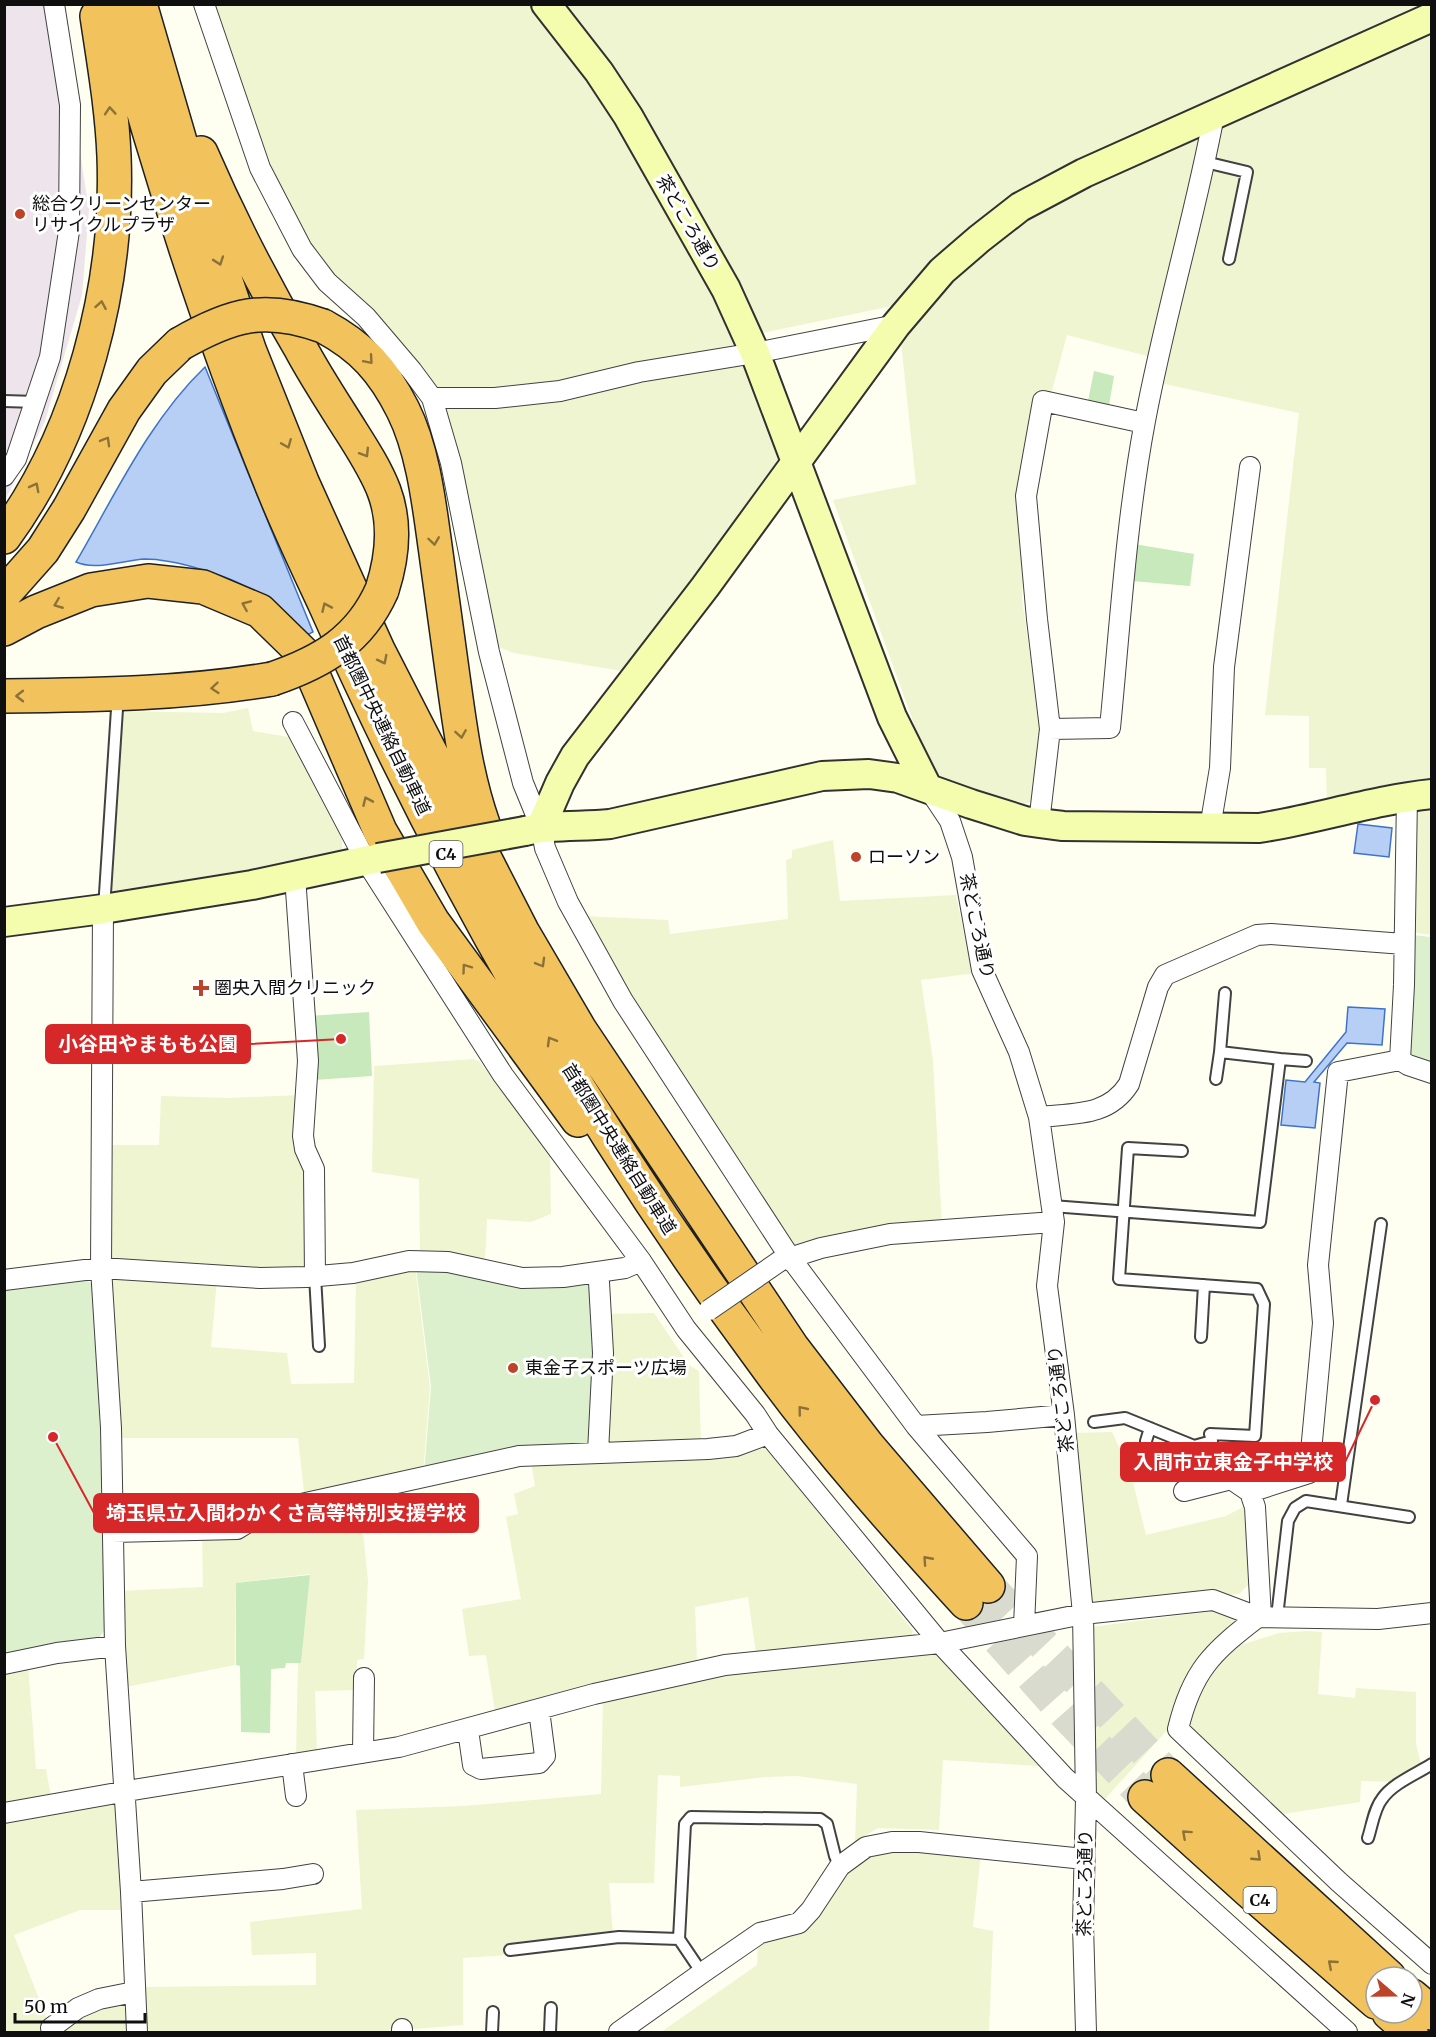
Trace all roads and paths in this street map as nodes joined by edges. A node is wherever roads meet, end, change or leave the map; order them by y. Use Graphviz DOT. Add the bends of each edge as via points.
graph roads {
  1 [pos="54,4"];
  2 [pos="95,4"];
  3 [pos="112,4"];
  4 [pos="140,4"];
  5 [pos="148,4"];
  6 [pos="204,4"];
  7 [pos="546,4"];
  8 [pos="1431,17"];
  9 [pos="1214,115"];
  10 [pos="1205,162"];
  11 [pos="1229,259"];
  12 [pos="896,325"];
  13 [pos="754,352"];
  14 [pos="432,398"];
  15 [pos="4,401"];
  16 [pos="36,402"];
  17 [pos="1144,423"];
  18 [pos="795,462"];
  19 [pos="1250,466"];
  20 [pos="4,476"];
  21 [pos="4,537"];
  22 [pos="4,594"];
  23 [pos="4,628"];
  24 [pos="4,696"];
  25 [pos="117,709"];
  26 [pos="293,722"];
  27 [pos="1050,729"];
  28 [pos="927,787"];
  29 [pos="1419,795"];
  30 [pos="1039,823"];
  31 [pos="1210,828"];
  32 [pos="533,829"];
  33 [pos="372,860"];
  34 [pos="295,876"];
  35 [pos="104,909"];
  36 [pos="4,922"];
  37 [pos="522,931"];
  38 [pos="1404,944"];
  39 [pos="1225,993"];
  40 [pos="1220,1052"];
  41 [pos="1280,1059"];
  42 [pos="1400,1060"];
  43 [pos="1306,1061"];
  44 [pos="1431,1073"];
  45 [pos="1216,1078"];
  46 [pos="1039,1117"];
  47 [pos="1182,1150"];
  48 [pos="1124,1212"];
  49 [pos="1053,1214"];
  50 [pos="1381,1224"];
  51 [pos="784,1258"];
  52 [pos="641,1262"];
  53 [pos="101,1268"];
  54 [pos="597,1272"];
  55 [pos="315,1276"];
  56 [pos="4,1280"];
  57 [pos="1204,1285"];
  58 [pos="686,1329"];
  59 [pos="1201,1337"];
  60 [pos="319,1346"];
  61 [pos="767,1367"];
  62 [pos="1064,1415"];
  63 [pos="1094,1422"];
  64 [pos="916,1426"];
  65 [pos="1150,1428"];
  66 [pos="768,1434"];
  67 [pos="1146,1441"];
  68 [pos="598,1452"];
  69 [pos="1184,1491"];
  70 [pos="1251,1492"];
  71 [pos="1341,1505"];
  72 [pos="1409,1516"];
  73 [pos="113,1532"];
  74 [pos="1431,1613"];
  75 [pos="1083,1614"];
  76 [pos="1265,1617"];
  77 [pos="1024,1626"];
  78 [pos="940,1643"];
  79 [pos="115,1646"];
  80 [pos="4,1664"];
  81 [pos="364,1678"];
  82 [pos="539,1710"];
  83 [pos="468,1730"];
  84 [pos="363,1753"];
  85 [pos="292,1764"];
  86 [pos="1431,1764"];
  87 [pos="125,1791"];
  88 [pos="296,1796"];
  89 [pos="1086,1799"];
  90 [pos="4,1813"];
  91 [pos="1368,1838"];
  92 [pos="1084,1859"];
  93 [pos="840,1866"];
  94 [pos="313,1874"];
  95 [pos="131,1892"];
  96 [pos="679,1939"];
  97 [pos="510,1950"];
  98 [pos="1431,1964"];
  99 [pos="1374,1965"];
  100 [pos="702,1973"];
  101 [pos="1364,1990"];
  102 [pos="134,1992"];
  103 [pos="551,2008"];
  104 [pos="493,2012"];
  105 [pos="51,2028"];
  106 [pos="137,2032"];
  107 [pos="492,2032"];
  108 [pos="550,2032"];
  109 [pos="619,2032"];
  110 [pos="1086,2032"];
  111 [pos="1347,2032"];
  1 -- 16 [label="street" via="70,105 69,231 50,357"];
  21 -- 2 [label="highway, one-way" via="33,491 73,406 100,312 113,224 114,157 109,91"];
  61 -- 3 [label="highway, 首都圏中央連絡自動車道 / C4, one-way" via="673,1236 556,1050 425,816 363,688 275,493 225,360 165,186"];
  4 -- 37 [label="highway, 首都圏中央連絡自動車道 / C4, one-way" via="190,179 250,352 302,482 378,650"];
  5 -- 24 [label="highway, one-way, bridge" via="202,154 243,243 385,493 391,526 387,573 374,608 334,651 302,669 272,679 190,690"];
  6 -- 14 [label="street" via="260,168 302,249 327,282 366,317"];
  7 -- 13 [label="street, 茶どころ通り" via="628,116 726,289"];
  8 -- 9 [label="street"];
  9 -- 10 [label="street"];
  9 -- 12 [label="street" via="1084,173 1020,207 942,272"];
  10 -- 11 [label="lane" via="1247,172"];
  10 -- 17 [label="street"];
  12 -- 13 [label="street"];
  12 -- 18 [label="street"];
  13 -- 14 [label="street" via="621,375 560,391 495,398"];
  13 -- 18 [label="street, 茶どころ通り"];
  14 -- 32 [label="street" via="451,464 489,652"];
  15 -- 16 [label="lane"];
  16 -- 20 [label="street" via="16,459"];
  17 -- 27 [label="street" via="1110,728"];
  17 -- 27 [label="street" via="1043,401 1026,496"];
  18 -- 28 [label="street, 茶どころ通り" via="892,717"];
  18 -- 32 [label="street" via="575,756"];
  19 -- 31 [label="street" via="1224,667 1220,768"];
  22 -- 37 [label="highway, one-way, bridge" via="43,550 124,410 152,371 180,344 207,328 244,316 275,314 323,326 346,339 367,356 384,378 404,411 420,460 430,504 461,737 473,796"];
  61 -- 23 [label="highway, one-way" via="540,1071 433,922 380,831 304,654 260,611 203,587 148,581 91,590"];
  25 -- 35 [label="lane"];
  26 -- 33 [label="street"];
  27 -- 30 [label="street"];
  28 -- 30 [label="street"];
  28 -- 32 [label="street" via="869,774 822,776 610,824"];
  28 -- 46 [label="street, 茶どころ通り" via="950,821 962,857 982,970 1019,1052"];
  29 -- 31 [label="street" via="1278,825"];
  29 -- 38 [label="street"];
  30 -- 31 [label="street"];
  32 -- 33 [label="street, bridge"];
  32 -- 51 [label="street" via="623,1001"];
  33 -- 34 [label="street"];
  33 -- 52 [label="street" via="502,1076"];
  34 -- 35 [label="street"];
  34 -- 55 [label="street" via="308,1061 303,1136 314,1169"];
  35 -- 36 [label="street"];
  35 -- 53 [label="street"];
  37 -- 61 [label="highway, 首都圏中央連絡自動車道 / C4, one-way" via="592,1048 792,1347 977,1594 910,1542"];
  38 -- 42 [label="street"];
  38 -- 46 [label="street" via="1257,935 1165,975 1129,1084 1120,1097 1089,1111"];
  39 -- 40 [label="lane"];
  40 -- 41 [label="lane"];
  40 -- 45 [label="lane"];
  41 -- 43 [label="lane"];
  41 -- 48 [label="lane" via="1260,1222"];
  42 -- 44 [label="street"];
  42 -- 70 [label="street" via="1338,1072 1318,1265 1323,1323 1309,1473"];
  46 -- 49 [label="street, 茶どころ通り"];
  47 -- 48 [label="lane" via="1128,1148"];
  48 -- 49 [label="lane"];
  48 -- 57 [label="lane" via="1119,1279"];
  49 -- 51 [label="street" via="890,1234"];
  49 -- 62 [label="street, 茶どころ通り" via="1047,1286"];
  50 -- 71 [label="lane"];
  51 -- 58 [label="street, bridge"];
  51 -- 64 [label="street"];
  52 -- 54 [label="street"];
  52 -- 58 [label="street"];
  53 -- 55 [label="street" via="260,1278"];
  53 -- 56 [label="street"];
  53 -- 73 [label="street"];
  54 -- 55 [label="street" via="522,1278 448,1262 409,1262"];
  54 -- 68 [label="street" via="603,1353"];
  55 -- 60 [label="lane"];
  57 -- 59 [label="lane"];
  57 -- 65 [label="lane" via="1257,1289 1264,1304 1255,1440 1210,1434 1212,1441 1194,1446"];
  58 -- 66 [label="street"];
  62 -- 64 [label="street"];
  62 -- 75 [label="street, 茶どころ通り"];
  63 -- 65 [label="lane" via="1125,1418"];
  64 -- 77 [label="street" via="1027,1556"];
  65 -- 67 [label="lane"];
  66 -- 68 [label="street" via="736,1446 708,1449"];
  66 -- 78 [label="street"];
  68 -- 73 [label="street" via="519,1456 265,1512 237,1529"];
  69 -- 70 [label="street" via="1231,1479"];
  70 -- 76 [label="street"];
  71 -- 72 [label="lane"];
  71 -- 76 [label="lane" via="1306,1500 1296,1508 1288,1521"];
  73 -- 79 [label="street"];
  74 -- 76 [label="street" via="1378,1619"];
  75 -- 76 [label="street" via="1213,1600"];
  75 -- 77 [label="street"];
  75 -- 89 [label="street, 茶どころ通り"];
  76 -- 98 [label="street" via="1226,1641 1204,1664 1184,1704 1178,1729 1338,1882"];
  77 -- 78 [label="street"];
  78 -- 82 [label="street" via="725,1665"];
  78 -- 89 [label="street"];
  79 -- 80 [label="street"];
  79 -- 87 [label="street"];
  81 -- 84 [label="street"];
  82 -- 83 [label="street"];
  82 -- 83 [label="street" via="545,1756 539,1763 481,1769 473,1765"];
  83 -- 84 [label="street"];
  84 -- 85 [label="street"];
  85 -- 87 [label="street"];
  85 -- 88 [label="street"];
  86 -- 91 [label="lane" via="1385,1794"];
  87 -- 90 [label="street"];
  87 -- 95 [label="street"];
  89 -- 92 [label="street, 茶どころ通り"];
  89 -- 111 [label="street"];
  92 -- 93 [label="street" via="892,1842 866,1847"];
  92 -- 110 [label="street, 茶どころ通り"];
  93 -- 96 [label="lane" via="827,1824 820,1819 691,1817 685,1824"];
  93 -- 100 [label="street" via="799,1923 760,1933"];
  94 -- 95 [label="street"];
  95 -- 102 [label="street"];
  96 -- 97 [label="lane" via="619,1937"];
  96 -- 100 [label="lane"];
  101 -- 99 [label="highway, C4, one-way" via="1156,1786"];
  100 -- 109 [label="street"];
  102 -- 105 [label="street" via="78,2008"];
  102 -- 106 [label="street"];
  103 -- 108 [label="lane"];
  104 -- 107 [label="lane"];
}
